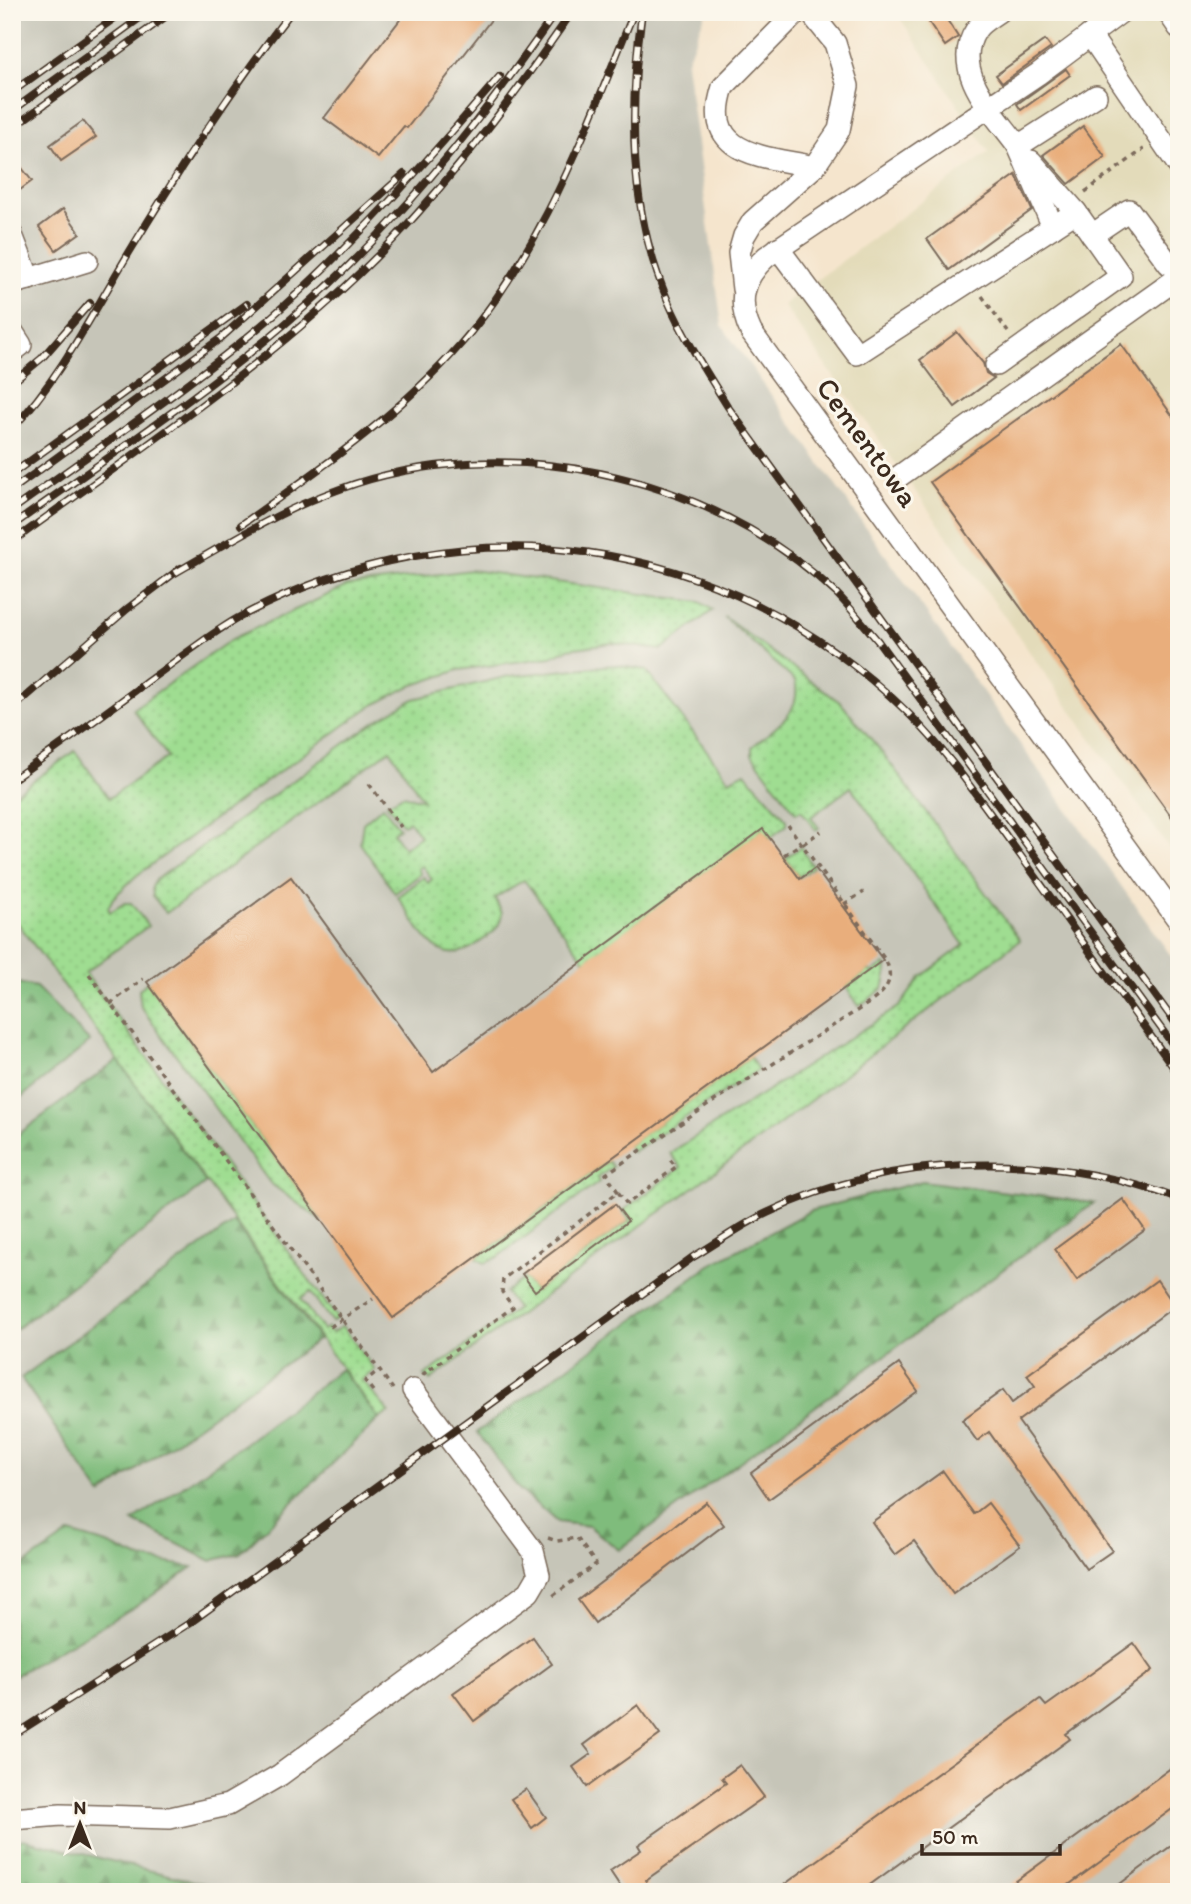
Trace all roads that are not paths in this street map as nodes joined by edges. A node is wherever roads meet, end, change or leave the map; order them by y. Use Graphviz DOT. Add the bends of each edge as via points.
graph roads {
  1 [pos="797,12"];
  2 [pos="810,12"];
  3 [pos="998,12"];
  4 [pos="1121,12"];
  5 [pos="1168,12"];
  6 [pos="1179,28"];
  7 [pos="1090,35"];
  8 [pos="1096,96"];
  9 [pos="990,106"];
  10 [pos="1018,146"];
  11 [pos="1179,166"];
  12 [pos="814,167"];
  13 [pos="1072,208"];
  14 [pos="1053,227"];
  15 [pos="12,235"];
  16 [pos="1092,235"];
  17 [pos="778,248"];
  18 [pos="87,261"];
  19 [pos="1169,264"];
  20 [pos="21,281"];
  21 [pos="1179,285"];
  22 [pos="743,289"];
  23 [pos="12,331"];
  24 [pos="12,352"];
  25 [pos="996,365"];
  26 [pos="898,477"];
  27 [pos="1179,921"];
  28 [pos="414,1385"];
  29 [pos="12,1819"];
  1 -- 12 [label="lane" via="723,87 719,119 726,138 739,150"];
  2 -- 12 [label="lane, Cementowa" via="835,43 848,86 839,130"];
  3 -- 9 [label="lane" via="976,29 968,54 978,92"];
  4 -- 7 [label="lane"];
  5 -- 6 [label="lane"];
  7 -- 9 [label="lane"];
  7 -- 11 [label="lane"];
  8 -- 10 [label="lane"];
  9 -- 10 [label="lane"];
  9 -- 17 [label="lane"];
  10 -- 13 [label="lane"];
  10 -- 14 [label="lane"];
  12 -- 22 [label="lane, Cementowa" via="753,221 744,236 739,253"];
  13 -- 14 [label="lane"];
  13 -- 16 [label="lane"];
  14 -- 17 [label="lane" via="857,354"];
  15 -- 20 [label="lane"];
  16 -- 19 [label="lane" via="1129,210"];
  16 -- 25 [label="lane" via="1121,276"];
  17 -- 22 [label="lane" via="757,264"];
  18 -- 20 [label="lane"];
  21 -- 26 [label="lane" via="1175,280"];
  22 -- 27 [label="lane, Cementowa" via="751,331"];
  23 -- 24 [label="lane" via="21,345"];
  28 -- 29 [label="lane" via="533,1551 539,1575 529,1592 280,1774 228,1805 170,1818 61,1815"];
}
